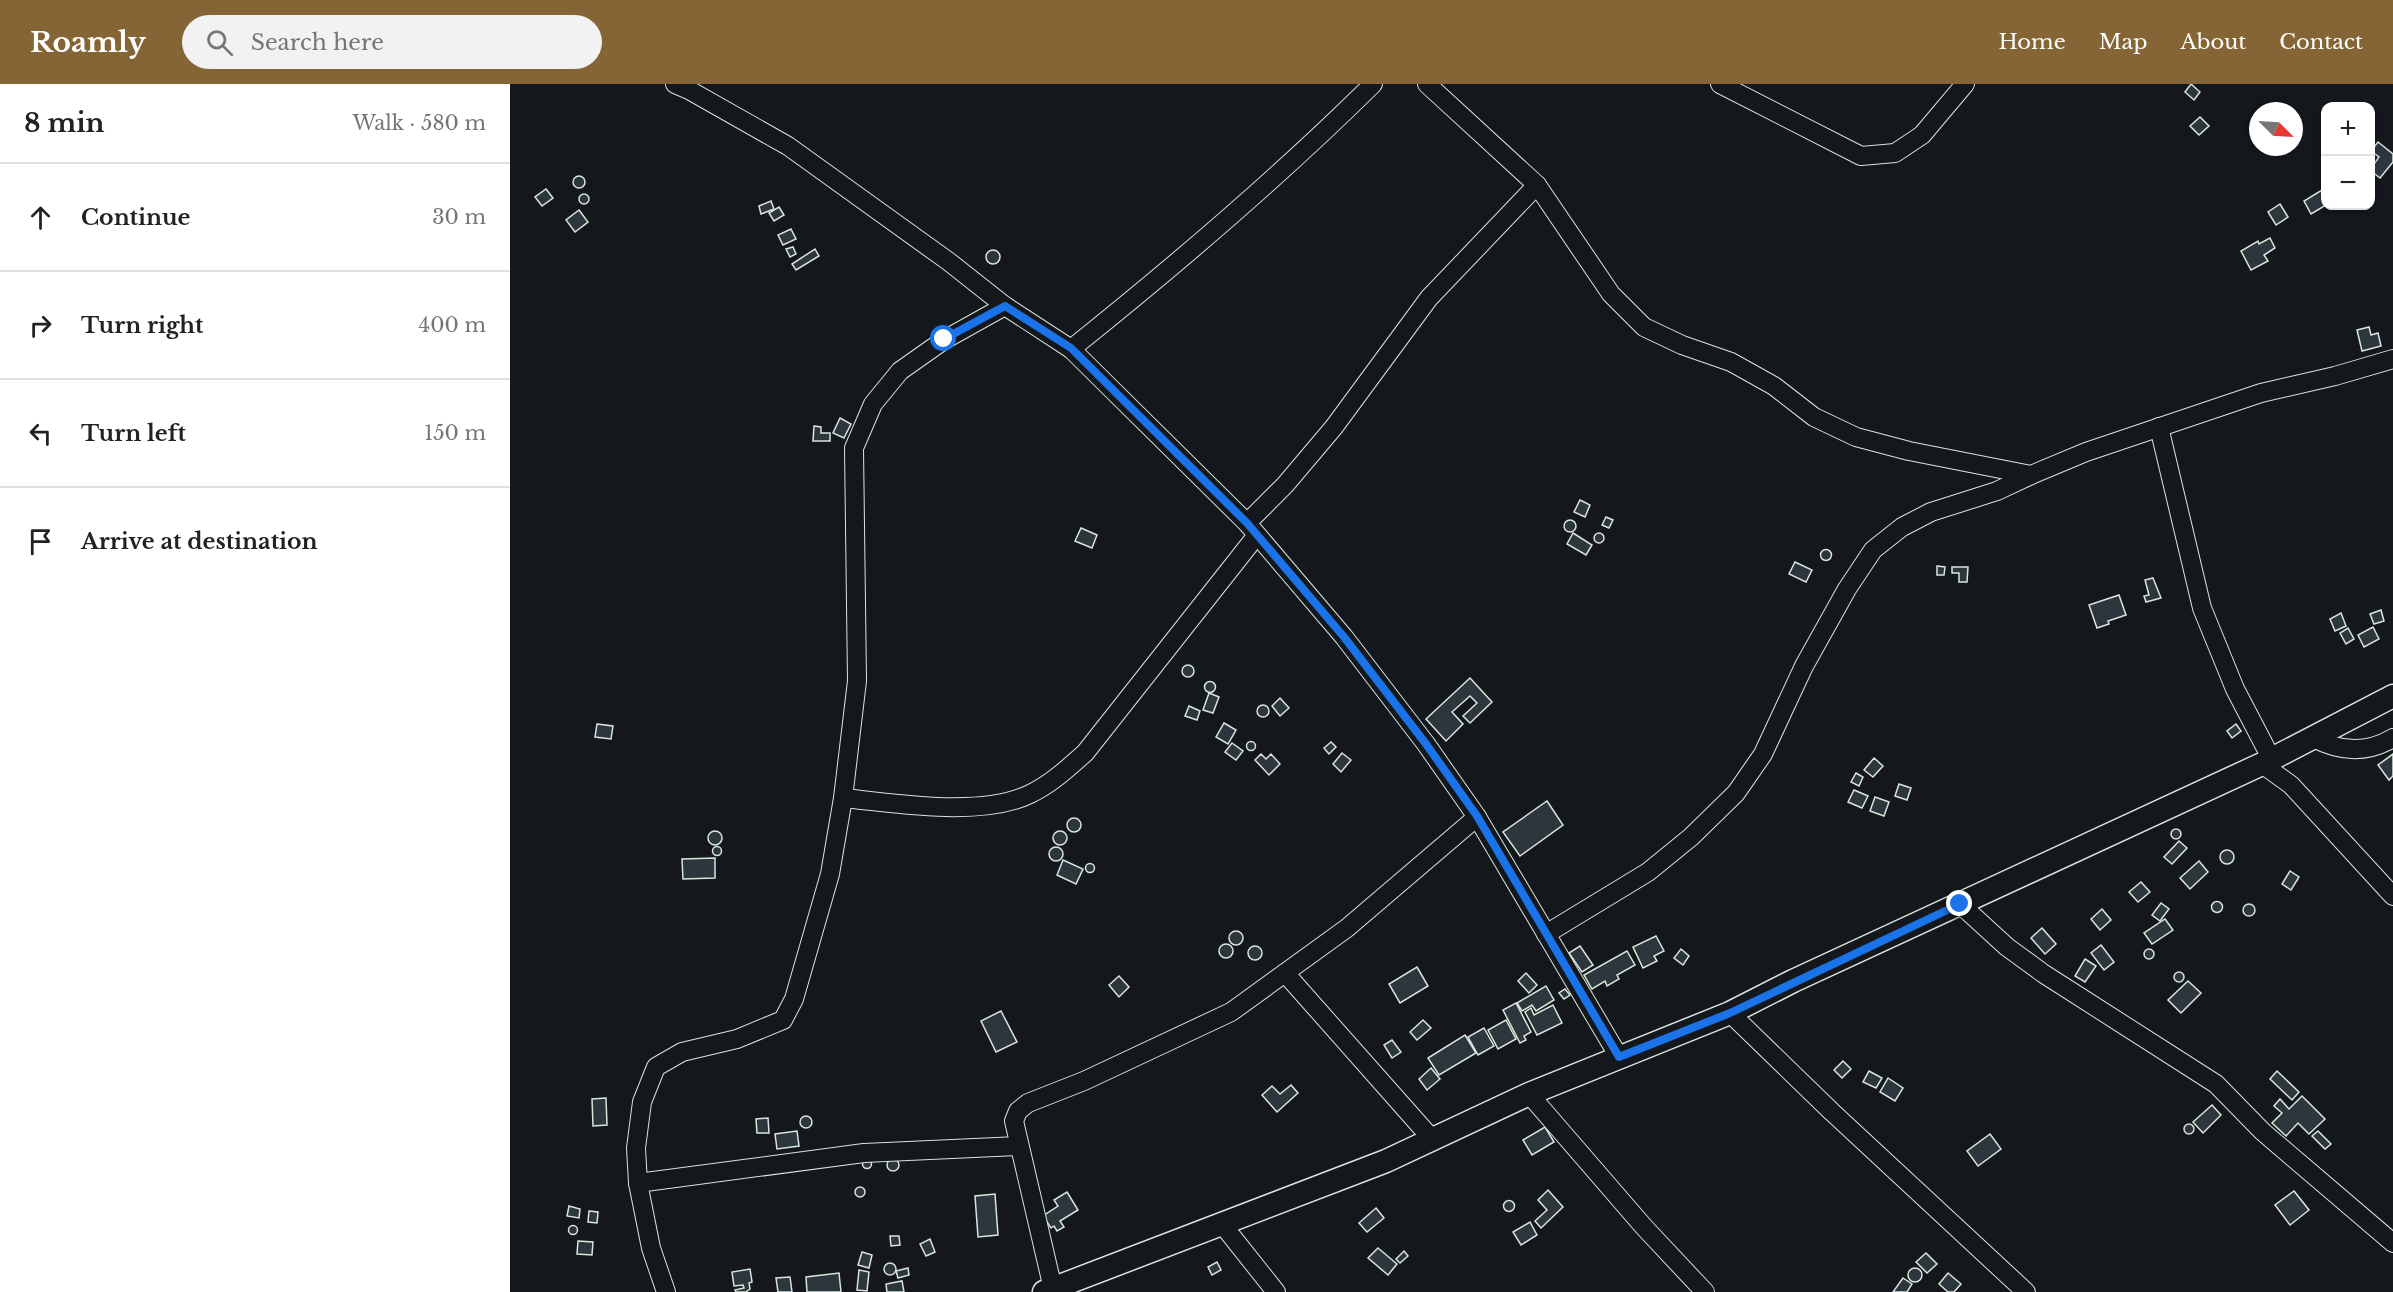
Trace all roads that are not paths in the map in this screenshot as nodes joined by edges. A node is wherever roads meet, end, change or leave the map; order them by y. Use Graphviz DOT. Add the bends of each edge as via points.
graph roads {
  1 [pos="675,84"];
  2 [pos="1373,84"];
  3 [pos="1427,84"];
  4 [pos="1720,84"];
  5 [pos="1965,84"];
  6 [pos="1537,185"];
  7 [pos="1005,306"];
  8 [pos="1071,348"];
  9 [pos="2393,359"];
  10 [pos="2159,427"];
  11 [pos="2031,475"];
  12 [pos="1252,529"];
  13 [pos="2393,696"];
  14 [pos="2312,737"];
  15 [pos="2393,738"];
  16 [pos="2267,761"];
  17 [pos="843,798"];
  18 [pos="1477,816"];
  19 [pos="2393,896"];
  20 [pos="1960,904"];
  21 [pos="1546,934"];
  22 [pos="1285,973"];
  23 [pos="1730,1013"];
  24 [pos="1619,1057"];
  25 [pos="1529,1094"];
  26 [pos="1432,1139"];
  27 [pos="1019,1146"];
  28 [pos="638,1184"];
  29 [pos="1222,1224"];
  30 [pos="2393,1243"];
  31 [pos="1048,1290"];
  32 [pos="666,1292"];
  33 [pos="1276,1292"];
  34 [pos="1705,1292"];
  35 [pos="2026,1292"];
  1 -- 7 [label="street" via="788,146"];
  2 -- 8 [label="street" via="1245,204"];
  3 -- 6 [label="street"];
  4 -- 5 [label="street" via="1861,156 1895,153 1922,135"];
  6 -- 11 [label="street" via="1611,294 1644,327 1731,362 1774,386 1814,417 1856,437"];
  6 -- 12 [label="street" via="1429,298 1335,427"];
  7 -- 8 [label="street"];
  7 -- 17 [label="street" via="944,339 900,371 873,404 854,448 857,681"];
  8 -- 12 [label="street"];
  9 -- 10 [label="street" via="2261,393"];
  10 -- 11 [label="street"];
  10 -- 16 [label="street" via="2202,608"];
  11 -- 21 [label="street" via="1997,491 1931,512 1902,526 1873,550 1810,656 1763,754 1736,793 1648,872"];
  12 -- 17 [label="street" via="1085,753 1057,777 1029,795 990,807 921,806"];
  12 -- 18 [label="street" via="1344,637"];
  13 -- 14 [label="main road"];
  14 -- 15 [label="street" via="2356,751"];
  14 -- 16 [label="main road"];
  16 -- 19 [label="street"];
  16 -- 20 [label="main road"];
  17 -- 28 [label="street" via="830,874 794,999 783,1020 737,1040 682,1052 656,1067 642,1102 636,1148"];
  18 -- 21 [label="street"];
  18 -- 22 [label="street" via="1347,928"];
  20 -- 23 [label="main road"];
  20 -- 30 [label="street" via="2044,974 2216,1084 2263,1132"];
  21 -- 24 [label="street"];
  22 -- 26 [label="street"];
  22 -- 27 [label="street" via="1231,1012 1028,1103 1014,1121"];
  23 -- 24 [label="main road"];
  23 -- 35 [label="street"];
  24 -- 25 [label="main road"];
  25 -- 26 [label="main road"];
  25 -- 34 [label="street"];
  26 -- 29 [label="main road" via="1386,1161"];
  27 -- 28 [label="street" via="864,1153"];
  27 -- 31 [label="street"];
  28 -- 32 [label="street" via="651,1248"];
  29 -- 31 [label="main road"];
  29 -- 33 [label="street"];
}
